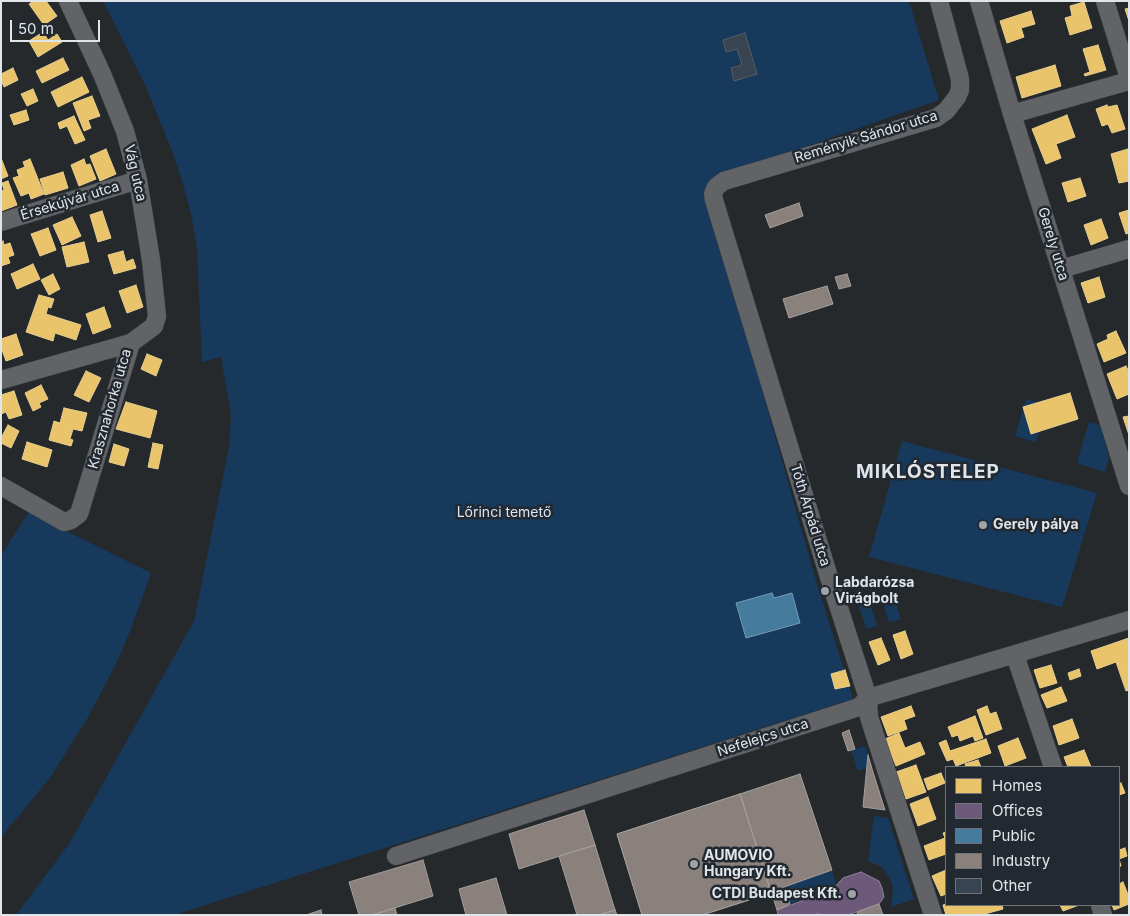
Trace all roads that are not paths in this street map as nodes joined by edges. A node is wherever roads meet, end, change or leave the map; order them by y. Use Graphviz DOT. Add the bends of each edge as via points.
graph roads {
  1 [pos="68,1"];
  2 [pos="939,1"];
  3 [pos="979,1"];
  4 [pos="1105,1"];
  5 [pos="1129,80"];
  6 [pos="1012,114"];
  7 [pos="138,180"];
  8 [pos="714,200"];
  9 [pos="1,222"];
  10 [pos="1129,249"];
  11 [pos="1061,270"];
  12 [pos="130,343"];
  13 [pos="1,380"];
  14 [pos="1,486"];
  15 [pos="1129,486"];
  16 [pos="1129,620"];
  17 [pos="1015,654"];
  18 [pos="868,698"];
  19 [pos="1053,766"];
  20 [pos="396,856"];
  21 [pos="933,915"];
  1 -- 7 [label="street, Vág utca" via="125,131"];
  2 -- 8 [label="street, Reményik Sándor utca" via="960,79 957,97 946,111 936,118 724,181 716,187"];
  3 -- 6 [label="street, Gerely utca"];
  4 -- 5 [label="street"];
  5 -- 6 [label="street"];
  6 -- 11 [label="street, Gerely utca"];
  7 -- 9 [label="street, Érsekújvár utca"];
  7 -- 12 [label="street, Vág utca" via="157,316 154,326"];
  8 -- 18 [label="street, Tóth Árpád utca"];
  10 -- 11 [label="street"];
  11 -- 15 [label="street, Gerely utca"];
  12 -- 13 [label="street, Krasznahorka utca"];
  12 -- 14 [label="street, Krasznahorka utca" via="79,514 64,522"];
  16 -- 17 [label="street, Nefelejcs utca"];
  17 -- 18 [label="street, Nefelejcs utca"];
  17 -- 19 [label="street"];
  18 -- 20 [label="street, Nefelejcs utca" via="859,707"];
  18 -- 21 [label="street, Tóth Árpád utca" via="869,717"];
}
